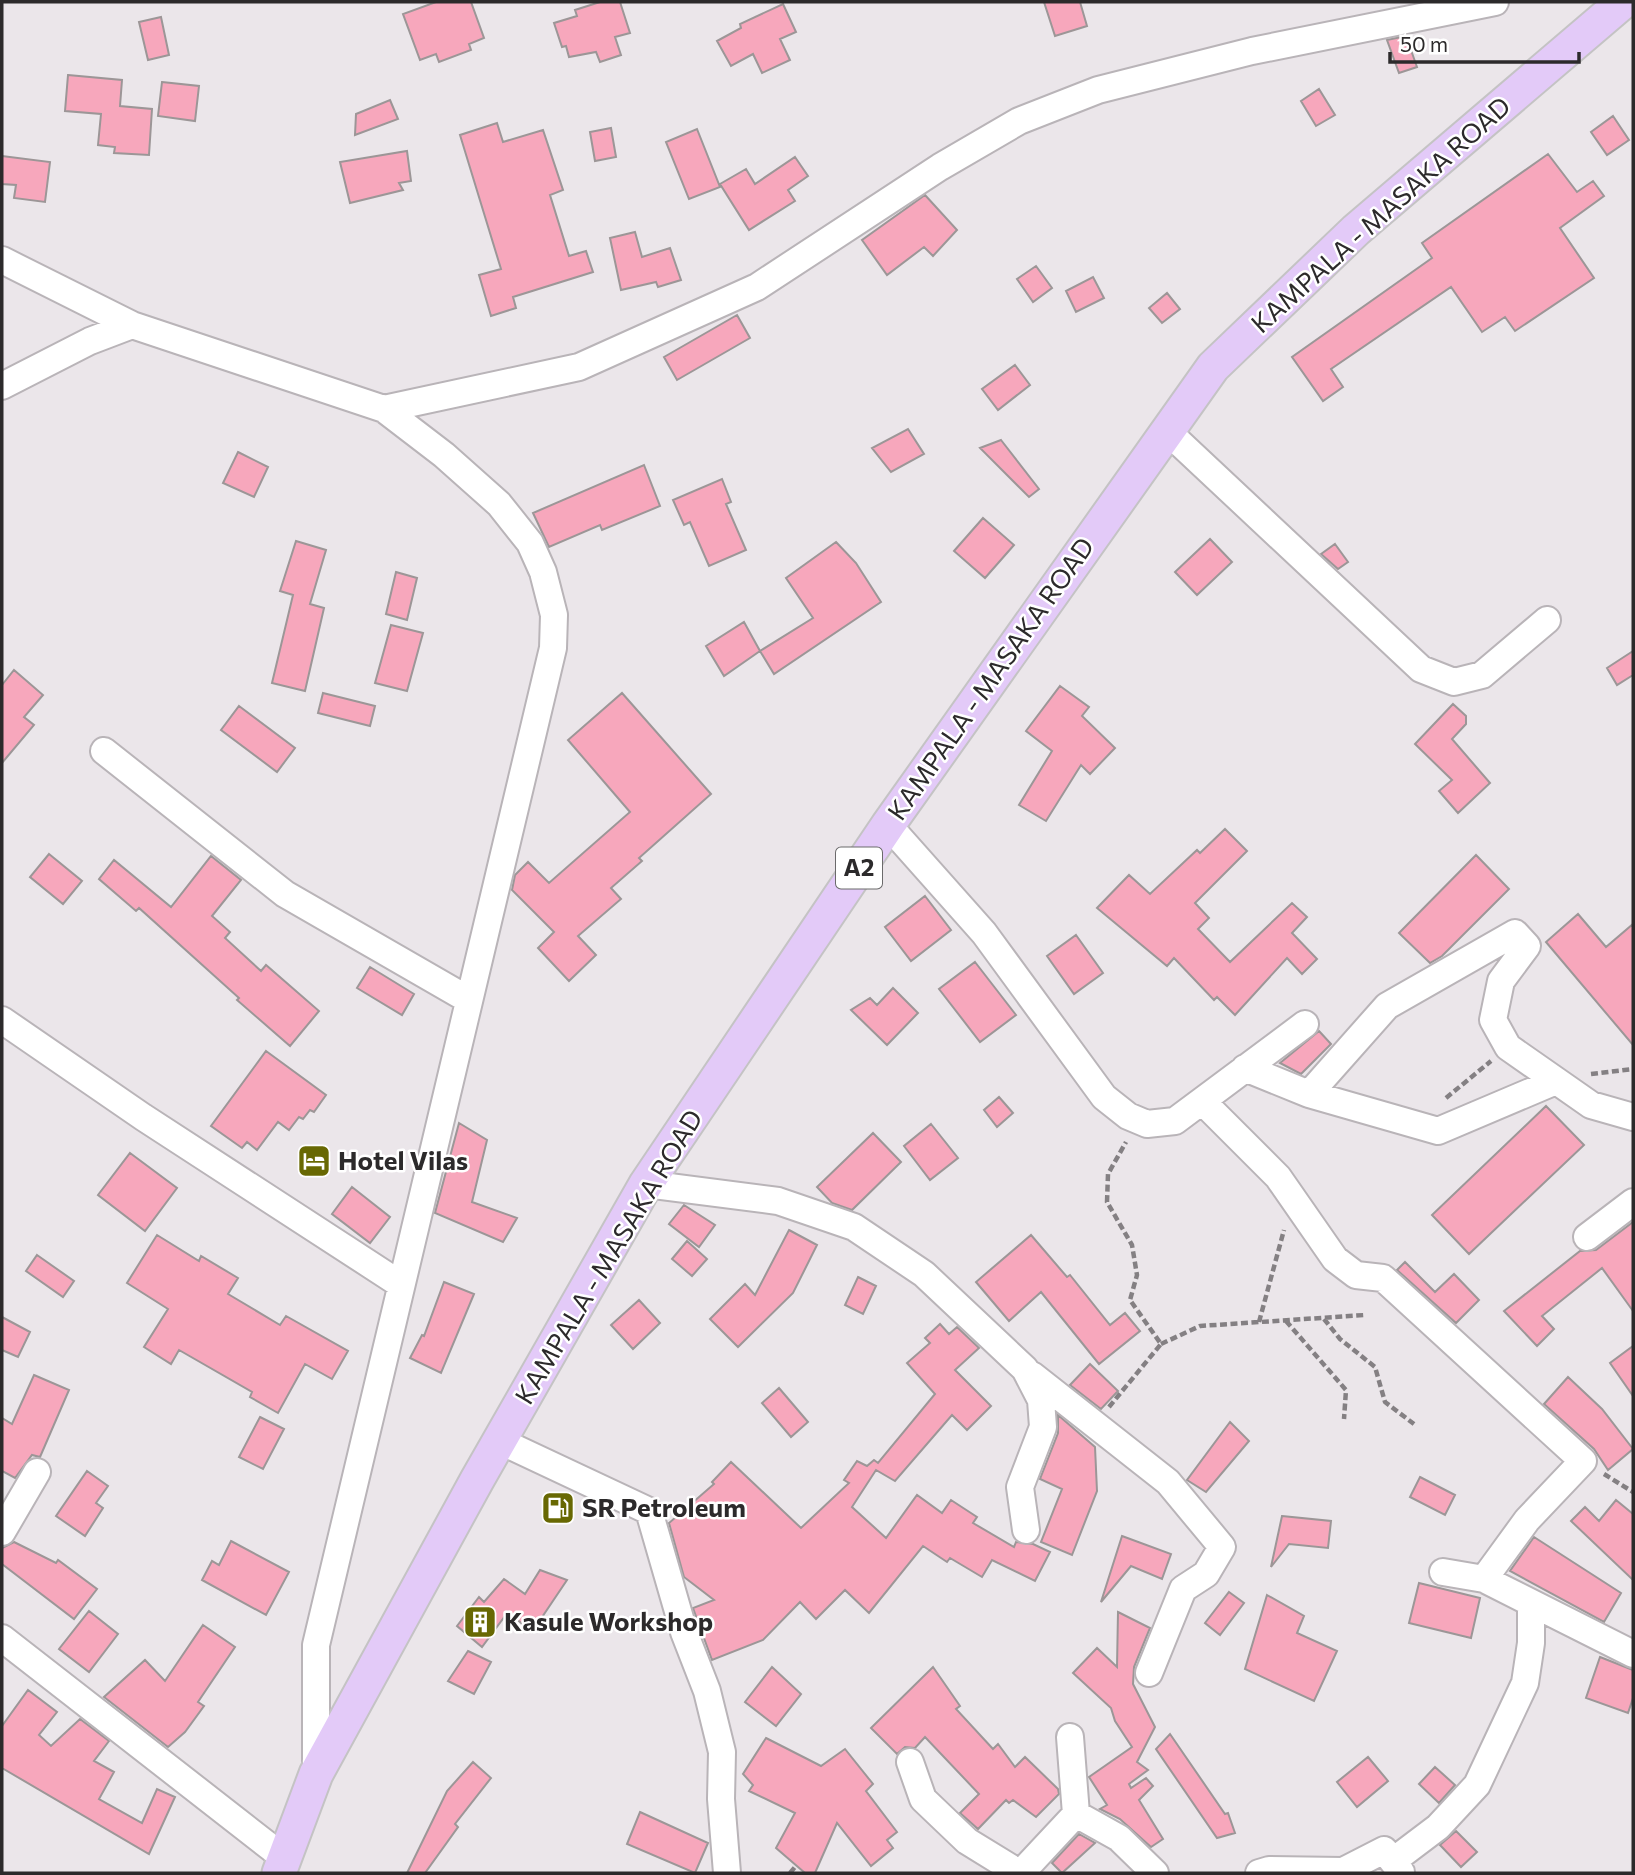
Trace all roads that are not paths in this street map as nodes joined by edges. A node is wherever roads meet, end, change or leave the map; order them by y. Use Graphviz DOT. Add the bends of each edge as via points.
graph roads {
  1 [pos="1495,2"];
  2 [pos="1623,2"];
  3 [pos="2,260"];
  4 [pos="132,325"];
  5 [pos="2,386"];
  6 [pos="384,409"];
  7 [pos="1167,431"];
  8 [pos="1547,620"];
  9 [pos="104,751"];
  10 [pos="888,825"];
  11 [pos="469,1000"];
  12 [pos="2,1020"];
  13 [pos="1304,1024"];
  14 [pos="1245,1068"];
  15 [pos="1556,1081"];
  16 [pos="1308,1094"];
  17 [pos="1202,1101"];
  18 [pos="1633,1117"];
  19 [pos="646,1184"];
  20 [pos="1633,1202"];
  21 [pos="1587,1237"];
  22 [pos="400,1284"];
  23 [pos="1025,1369"];
  24 [pos="500,1441"];
  25 [pos="37,1472"];
  26 [pos="1026,1530"];
  27 [pos="2,1532"];
  28 [pos="1443,1572"];
  29 [pos="1484,1579"];
  30 [pos="1531,1605"];
  31 [pos="2,1638"];
  32 [pos="1633,1654"];
  33 [pos="1149,1673"];
  34 [pos="1070,1737"];
  35 [pos="910,1762"];
  36 [pos="316,1774"];
  37 [pos="1076,1814"];
  38 [pos="281,1865"];
  39 [pos="1398,1867"];
  40 [pos="727,1873"];
  41 [pos="1020,1873"];
  42 [pos="1155,1873"];
  43 [pos="1259,1873"];
  1 -- 6 [label="street" via="1252,51 1098,90 1019,121 940,167 757,288 579,367"];
  2 -- 7 [label="main road, KAMPALA - MASAKA ROAD / A2" via="1356,230 1213,367"];
  3 -- 4 [label="street"];
  4 -- 5 [label="street" via="89,341"];
  4 -- 6 [label="street"];
  6 -- 11 [label="street" via="444,454 499,504 530,543 554,615 553,648"];
  7 -- 8 [label="street" via="1421,669 1454,682 1482,675"];
  7 -- 10 [label="main road, KAMPALA - MASAKA ROAD / A2"];
  9 -- 11 [label="street" via="285,894"];
  10 -- 17 [label="street" via="984,933 1104,1097 1147,1124 1175,1121"];
  10 -- 19 [label="main road, KAMPALA - MASAKA ROAD / A2"];
  11 -- 22 [label="street"];
  12 -- 22 [label="street"];
  13 -- 14 [label="street"];
  14 -- 16 [label="street"];
  14 -- 17 [label="street"];
  15 -- 16 [label="street" via="1438,1131"];
  15 -- 16 [label="street" via="1508,1047 1493,1020 1501,981 1527,946 1515,933 1387,1006"];
  15 -- 18 [label="street" via="1591,1105"];
  17 -- 29 [label="street" via="1278,1177 1335,1259 1356,1275 1383,1278 1583,1461 1527,1520"];
  19 -- 23 [label="street" via="778,1201 853,1227 924,1274"];
  19 -- 24 [label="main road, KAMPALA - MASAKA ROAD / A2"];
  20 -- 21 [label="street"];
  22 -- 36 [label="street" via="316,1645"];
  23 -- 26 [label="street" via="1041,1400 1043,1427 1020,1487"];
  23 -- 33 [label="street" via="1168,1482 1222,1547 1206,1574 1183,1589"];
  24 -- 36 [label="main road, KAMPALA - MASAKA ROAD / A2"];
  24 -- 40 [label="street" via="649,1511 722,1752"];
  25 -- 27 [label="street"];
  28 -- 29 [label="street"];
  29 -- 30 [label="street"];
  30 -- 32 [label="street"];
  30 -- 39 [label="street" via="1525,1683 1477,1785"];
  31 -- 38 [label="street"];
  34 -- 37 [label="street"];
  35 -- 41 [label="street" via="923,1799 967,1841"];
  36 -- 38 [label="main road, KAMPALA - MASAKA ROAD / A2"];
  37 -- 41 [label="street"];
  37 -- 42 [label="street" via="1119,1838"];
  39 -- 43 [label="street" via="1384,1850 1343,1871"];
}
